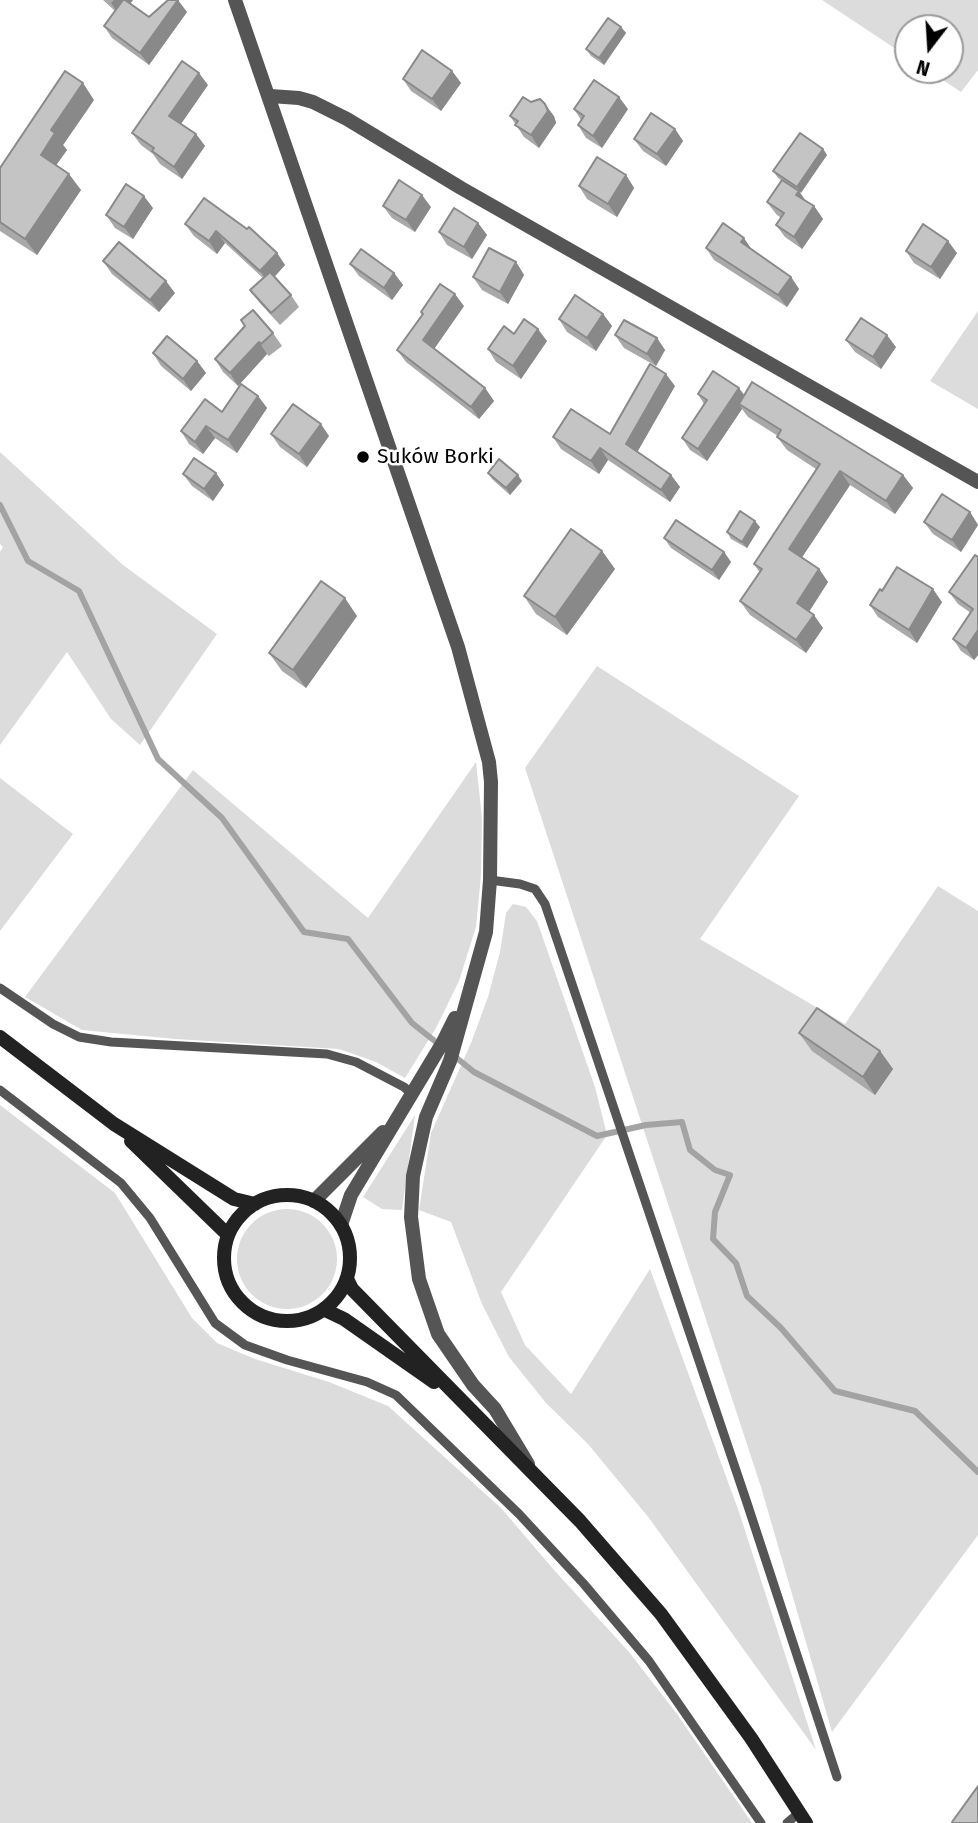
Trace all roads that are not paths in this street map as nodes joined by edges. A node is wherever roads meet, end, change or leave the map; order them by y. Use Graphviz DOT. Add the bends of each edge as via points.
graph roads {
  1 [pos="235,0"];
  2 [pos="270,96"];
  3 [pos="978,482"];
  4 [pos="490,880"];
  5 [pos="0,988"];
  6 [pos="0,1037"];
  7 [pos="449,1041"];
  8 [pos="0,1090"];
  9 [pos="412,1094"];
  10 [pos="114,1124"];
  11 [pos="392,1124"];
  12 [pos="314,1201"];
  13 [pos="255,1204"];
  14 [pos="341,1224"];
  15 [pos="228,1235"];
  16 [pos="347,1279"];
  17 [pos="325,1310"];
  18 [pos="460,1400"];
  19 [pos="531,1469"];
  20 [pos="837,1777"];
  21 [pos="803,1818"];
  22 [pos="761,1823"];
  23 [pos="787,1823"];
  1 -- 2 [label="street"];
  2 -- 3 [label="street" via="313,102 347,119"];
  2 -- 4 [label="street" via="467,680 492,782"];
  4 -- 7 [label="street" via="486,932"];
  4 -- 20 [label="lane" via="535,889 545,904"];
  5 -- 9 [label="lane" via="79,1037 327,1054 356,1062"];
  6 -- 10 [label="main road"];
  7 -- 9 [label="street"];
  7 -- 19 [label="street" via="450,1061 426,1117 413,1176 411,1217 419,1279 439,1334 495,1409"];
  8 -- 22 [label="lane" via="121,1183 150,1218 215,1323 245,1345 396,1395 519,1514 649,1661"];
  9 -- 11 [label="street"];
  10 -- 13 [label="main road" via="234,1199"];
  10 -- 15 [label="main road"];
  11 -- 12 [label="street"];
  11 -- 14 [label="street" via="351,1195"];
  12 -- 13 [label="main road" via="284,1195"];
  12 -- 14 [label="main road"];
  13 -- 15 [label="main road"];
  14 -- 16 [label="main road" via="350,1251"];
  15 -- 17 [label="main road" via="226,1275 248,1308 286,1322"];
  16 -- 17 [label="main road"];
  16 -- 18 [label="main road"];
  17 -- 18 [label="main road"];
  18 -- 19 [label="main road"];
  19 -- 21 [label="main road" via="661,1614 744,1727"];
  21 -- 23 [label="lane"];
}
